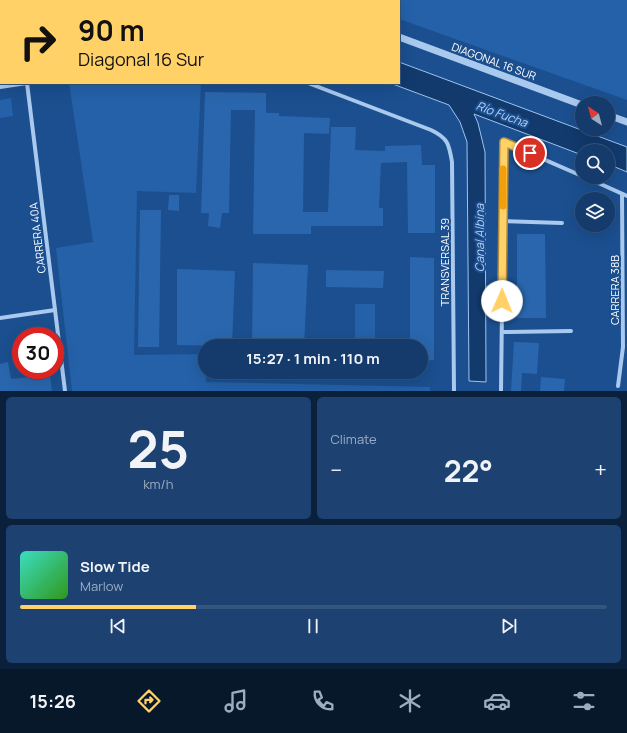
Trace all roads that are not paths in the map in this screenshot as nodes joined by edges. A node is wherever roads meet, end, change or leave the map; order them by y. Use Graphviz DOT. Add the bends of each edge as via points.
graph roads {
  1 [pos="400,37"];
  2 [pos="20,84"];
  3 [pos="27,84"];
  4 [pos="311,84"];
  5 [pos="0,87"];
  6 [pos="575,102"];
  7 [pos="615,118"];
  8 [pos="627,122"];
  9 [pos="575,173"];
  10 [pos="600,184"];
  11 [pos="622,194"];
  12 [pos="627,196"];
  13 [pos="503,221"];
  14 [pos="562,223"];
  15 [pos="55,310"];
  16 [pos="0,318"];
  17 [pos="571,331"];
  18 [pos="502,332"];
  19 [pos="625,347"];
  20 [pos="618,386"];
  21 [pos="65,391"];
  22 [pos="454,391"];
  23 [pos="501,391"];
  1 -- 6 [label="street, DIAGONAL 16 SUR"];
  2 -- 5 [label="street"];
  3 -- 15 [label="street, CARRERA 40A"];
  4 -- 22 [label="street, TRANSVERSAL 39" via="442,135 449,145 452,162"];
  7 -- 8 [label="street"];
  9 -- 13 [label="street" via="504,142"];
  10 -- 11 [label="street"];
  11 -- 12 [label="street"];
  11 -- 19 [label="street, CARRERA 38B"];
  13 -- 14 [label="street"];
  13 -- 18 [label="street"];
  15 -- 16 [label="street"];
  15 -- 21 [label="street, CARRERA 40A"];
  17 -- 18 [label="street"];
  18 -- 23 [label="street"];
  19 -- 20 [label="street, CARRERA 38B"];
}
